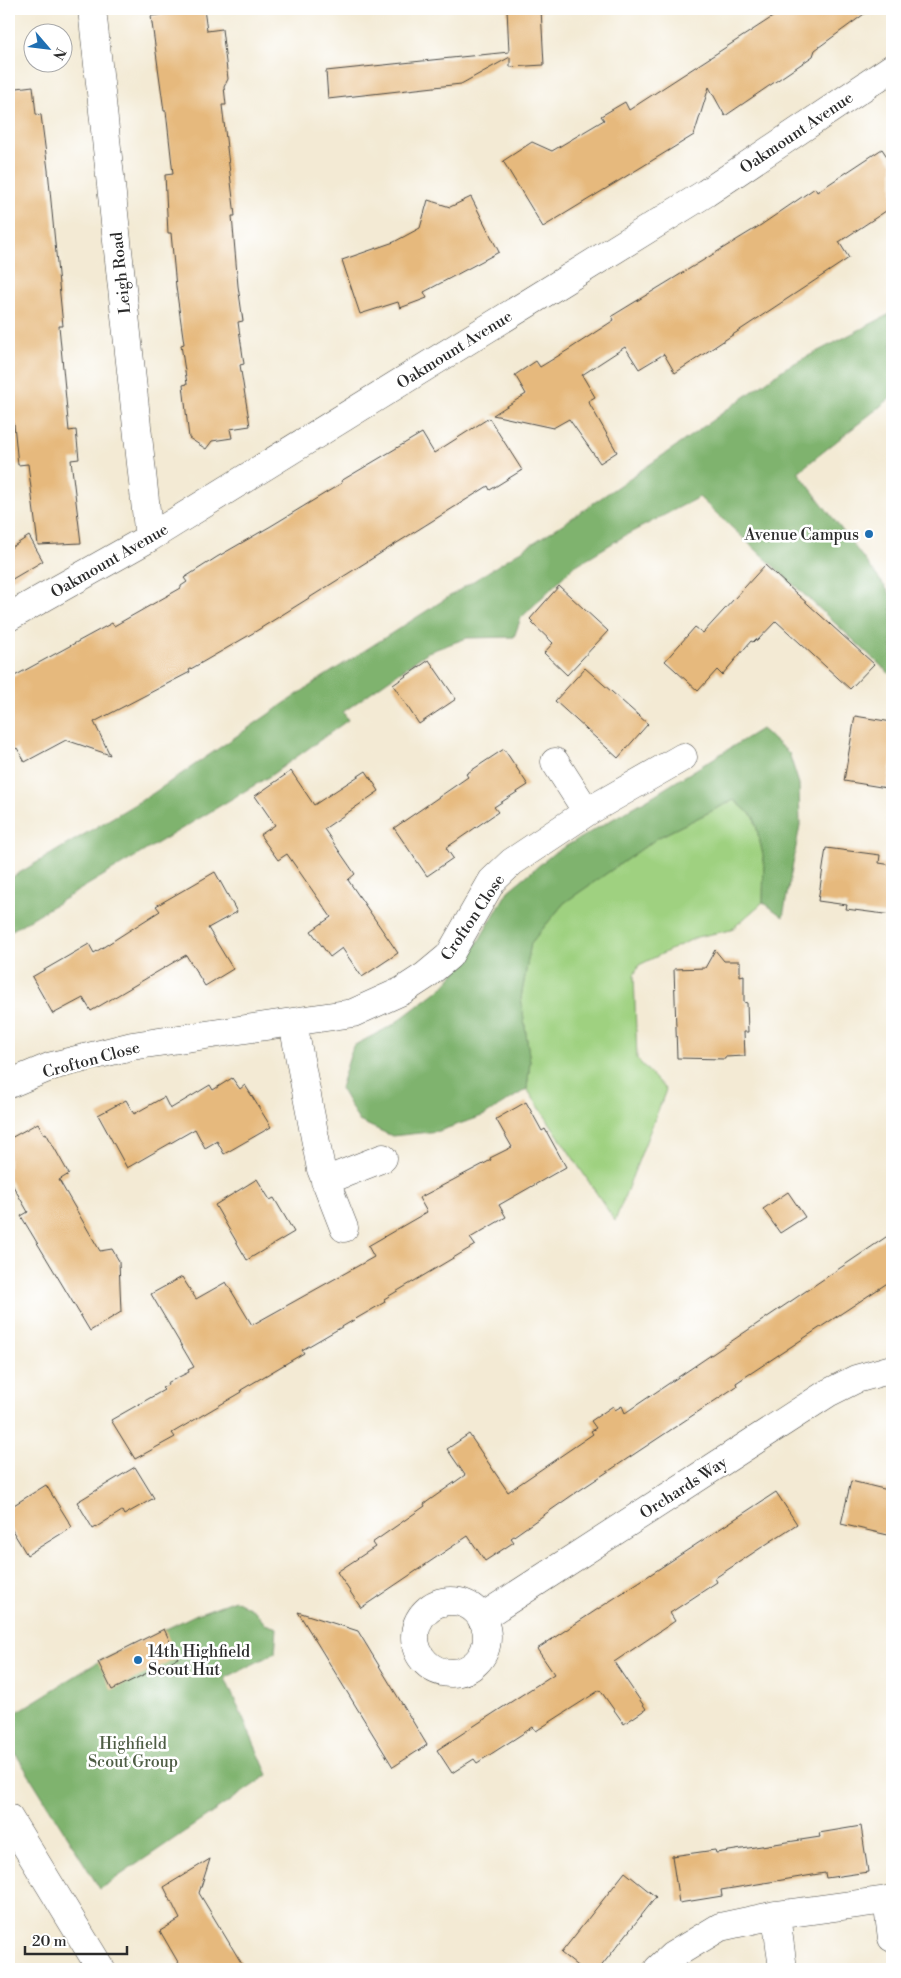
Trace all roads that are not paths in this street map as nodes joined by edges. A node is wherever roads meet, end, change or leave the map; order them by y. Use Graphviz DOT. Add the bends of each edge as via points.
graph roads {
  1 [pos="92,9"];
  2 [pos="892,68"];
  3 [pos="149,538"];
  4 [pos="9,617"];
  5 [pos="683,757"];
  6 [pos="555,762"];
  7 [pos="587,812"];
  8 [pos="293,1023"];
  9 [pos="9,1084"];
  10 [pos="382,1158"];
  11 [pos="325,1181"];
  12 [pos="344,1228"];
  13 [pos="892,1369"];
  14 [pos="481,1618"];
  15 [pos="9,1818"];
  16 [pos="890,1901"];
  17 [pos="776,1915"];
  18 [pos="892,1938"];
  19 [pos="669,1965"];
  20 [pos="101,1969"];
  21 [pos="783,1969"];
  1 -- 3 [label="street, Leigh Road"];
  2 -- 3 [label="street, Oakmount Avenue" via="706,193"];
  3 -- 4 [label="street, Oakmount Avenue"];
  5 -- 7 [label="street, Crofton Close"];
  6 -- 7 [label="street"];
  7 -- 8 [label="street, Crofton Close" via="512,862 492,881 449,956 425,976 402,991 353,1013"];
  8 -- 9 [label="street, Crofton Close" via="132,1046 52,1066"];
  8 -- 11 [label="street"];
  10 -- 11 [label="street"];
  11 -- 12 [label="street"];
  13 -- 14 [label="street, Orchards Way" via="856,1379 822,1397"];
  15 -- 20 [label="street"];
  16 -- 17 [label="street"];
  16 -- 18 [label="street"];
  17 -- 19 [label="street" via="720,1926"];
  17 -- 21 [label="street"];
}
